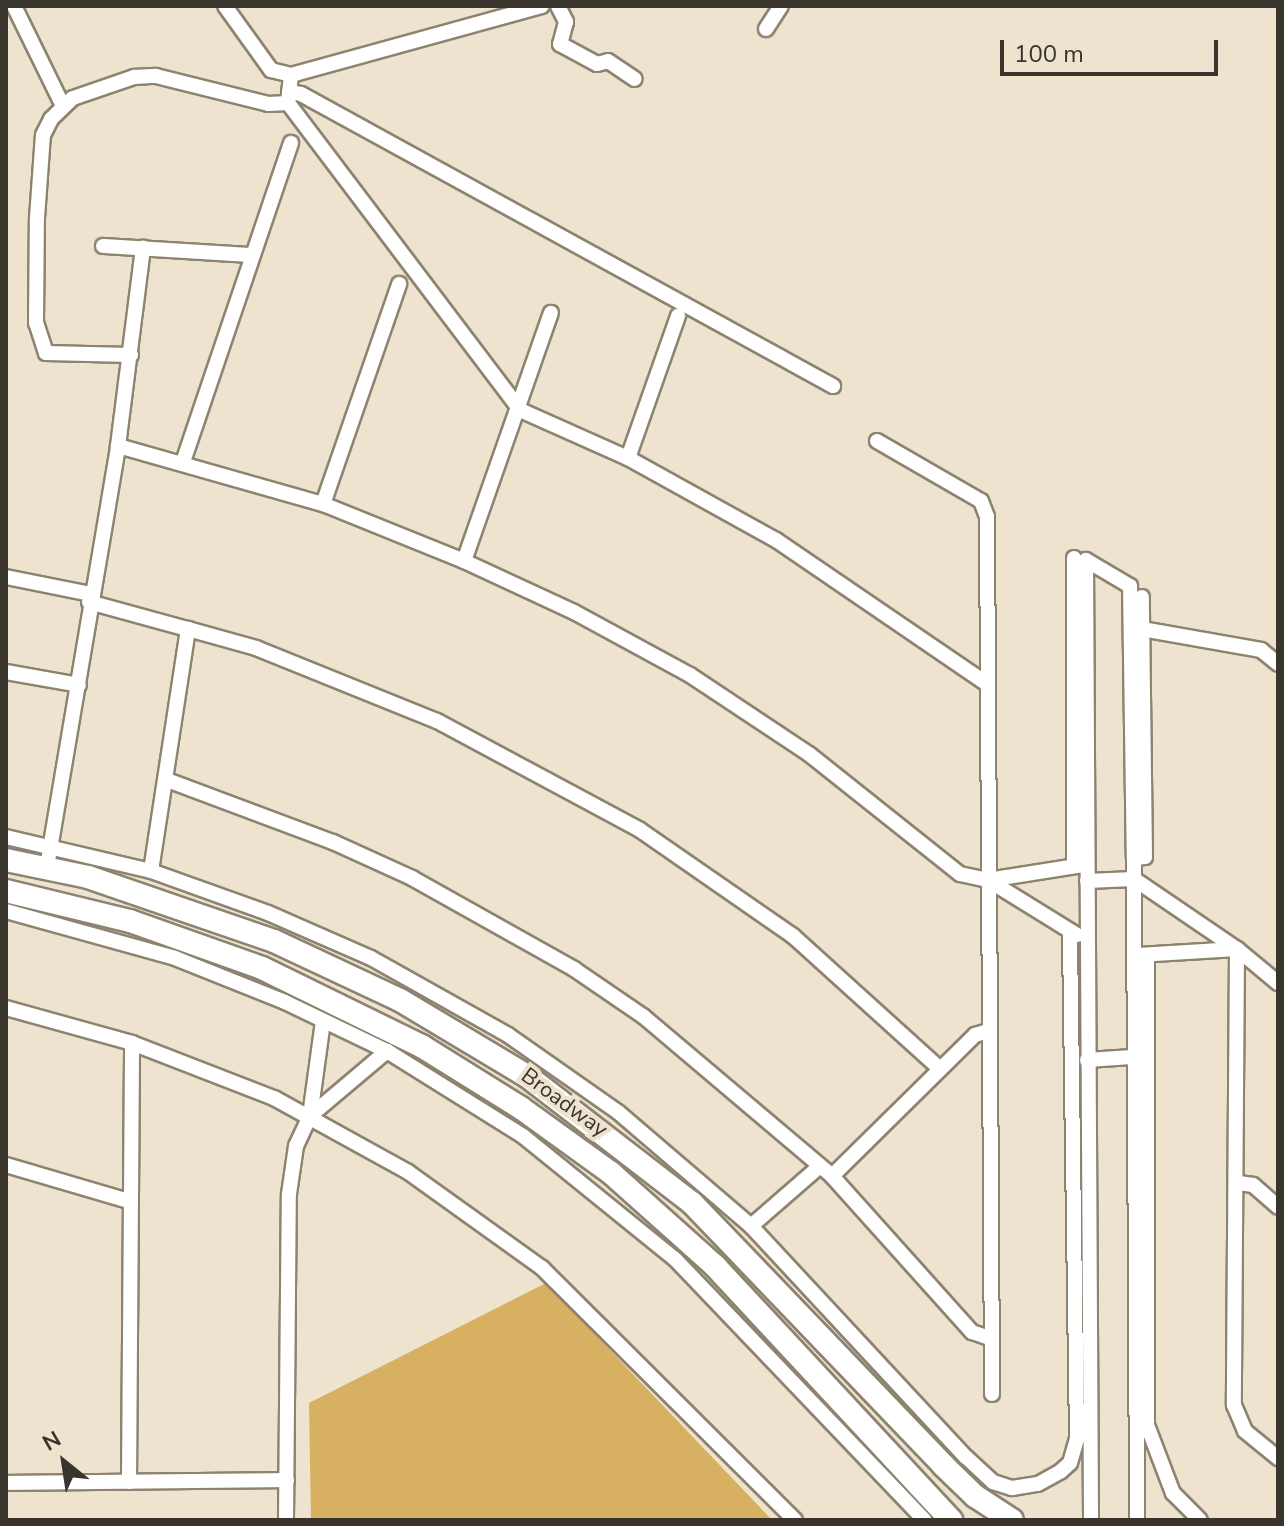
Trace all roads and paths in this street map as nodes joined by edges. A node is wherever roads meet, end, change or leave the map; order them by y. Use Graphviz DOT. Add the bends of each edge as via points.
graph roads {
  1 [pos="14,6"];
  2 [pos="225,6"];
  3 [pos="542,6"];
  4 [pos="558,6"];
  5 [pos="781,6"];
  6 [pos="766,29"];
  7 [pos="291,75"];
  8 [pos="635,79"];
  9 [pos="289,98"];
  10 [pos="63,106"];
  11 [pos="291,143"];
  12 [pos="103,246"];
  13 [pos="143,248"];
  14 [pos="251,255"];
  15 [pos="399,284"];
  16 [pos="551,313"];
  17 [pos="678,316"];
  18 [pos="131,355"];
  19 [pos="833,386"];
  20 [pos="520,410"];
  21 [pos="877,441"];
  22 [pos="118,446"];
  23 [pos="628,458"];
  24 [pos="183,462"];
  25 [pos="323,504"];
  26 [pos="464,561"];
  27 [pos="6,577"];
  28 [pos="1142,597"];
  29 [pos="90,598"];
  30 [pos="188,629"];
  31 [pos="1142,629"];
  32 [pos="1278,664"];
  33 [pos="6,672"];
  34 [pos="987,684"];
  35 [pos="79,685"];
  36 [pos="167,780"];
  37 [pos="6,837"];
  38 [pos="50,856"];
  39 [pos="1134,858"];
  40 [pos="6,860"];
  41 [pos="1081,865"];
  42 [pos="151,871"];
  43 [pos="1134,879"];
  44 [pos="988,880"];
  45 [pos="1087,881"];
  46 [pos="6,891"];
  47 [pos="6,911"];
  48 [pos="1070,935"];
  49 [pos="1087,935"];
  50 [pos="1237,949"];
  51 [pos="1140,955"];
  52 [pos="207,959"];
  53 [pos="1278,983"];
  54 [pos="6,1008"];
  55 [pos="323,1021"];
  56 [pos="988,1031"];
  57 [pos="132,1043"];
  58 [pos="387,1051"];
  59 [pos="542,1057"];
  60 [pos="1132,1057"];
  61 [pos="1087,1060"];
  62 [pos="940,1069"];
  63 [pos="527,1076"];
  64 [pos="504,1110"];
  65 [pos="310,1116"];
  66 [pos="6,1165"];
  67 [pos="826,1171"];
  68 [pos="1239,1183"];
  69 [pos="128,1201"];
  70 [pos="1278,1207"];
  71 [pos="751,1226"];
  72 [pos="992,1339"];
  73 [pos="992,1394"];
  74 [pos="915,1420"];
  75 [pos="874,1452"];
  76 [pos="1278,1458"];
  77 [pos="287,1480"];
  78 [pos="129,1482"];
  79 [pos="6,1483"];
  80 [pos="286,1520"];
  81 [pos="795,1520"];
  82 [pos="924,1520"];
  83 [pos="951,1520"];
  84 [pos="1012,1520"];
  85 [pos="1091,1520"];
  86 [pos="1137,1520"];
  87 [pos="1200,1520"];
  1 -- 10 [label="street"];
  2 -- 7 [label="street" via="271,70"];
  3 -- 7 [label="street"];
  4 -- 8 [label="street" via="566,22 560,44 597,64 608,61"];
  5 -- 6 [label="street"];
  7 -- 9 [label="street"];
  9 -- 10 [label="street" via="268,104 156,76 106,83"];
  9 -- 19 [label="street" via="301,94"];
  9 -- 20 [label="street"];
  10 -- 18 [label="street" via="43,135 36,323 46,353"];
  11 -- 14 [label="street"];
  12 -- 13 [label="street"];
  13 -- 14 [label="street"];
  13 -- 18 [label="street"];
  14 -- 24 [label="street"];
  15 -- 25 [label="street"];
  16 -- 20 [label="street"];
  17 -- 23 [label="street"];
  18 -- 22 [label="street"];
  20 -- 23 [label="street"];
  20 -- 26 [label="street"];
  21 -- 34 [label="street" via="981,501 987,517"];
  22 -- 24 [label="street"];
  22 -- 29 [label="street"];
  23 -- 34 [label="street" via="776,540"];
  24 -- 25 [label="street"];
  25 -- 26 [label="street"];
  26 -- 44 [label="street" via="574,612 690,675 809,754 960,874"];
  27 -- 29 [label="street"];
  28 -- 31 [label="street"];
  29 -- 30 [label="street"];
  29 -- 35 [label="street"];
  30 -- 36 [label="street"];
  30 -- 62 [label="street" via="271,654 437,721 640,830 793,936"];
  31 -- 32 [label="street" via="1261,650"];
  31 -- 39 [label="street" via="1145,857"];
  33 -- 35 [label="street"];
  34 -- 44 [label="street"];
  35 -- 38 [label="street"];
  36 -- 42 [label="street"];
  36 -- 67 [label="street" via="333,842 412,878 574,969 643,1016"];
  37 -- 38 [label="street"];
  38 -- 40 [label="main road, Broadway"];
  38 -- 42 [label="street"];
  38 -- 63 [label="main road, Broadway" via="274,941 400,1000"];
  39 -- 41 [label="street" via="1130,586 1080,559"];
  39 -- 43 [label="street"];
  41 -- 44 [label="street"];
  41 -- 45 [label="street"];
  42 -- 59 [label="street" via="371,958"];
  43 -- 45 [label="street"];
  43 -- 50 [label="street"];
  43 -- 51 [label="street"];
  44 -- 48 [label="street"];
  44 -- 56 [label="street"];
  45 -- 49 [label="street"];
  46 -- 52 [label="main road, Broadway" via="117,918"];
  47 -- 52 [label="street"];
  48 -- 49 [label="street"];
  48 -- 74 [label="street" via="1075,1452 1050,1479 1029,1487 1003,1486"];
  49 -- 61 [label="street"];
  50 -- 51 [label="street"];
  50 -- 53 [label="street"];
  50 -- 68 [label="street"];
  51 -- 60 [label="street"];
  51 -- 87 [label="street" via="1147,1425 1173,1493"];
  52 -- 55 [label="street"];
  52 -- 64 [label="main road, Broadway" via="323,996 423,1047"];
  54 -- 57 [label="street"];
  55 -- 58 [label="street"];
  55 -- 65 [label="street"];
  56 -- 62 [label="street" via="975,1035"];
  56 -- 72 [label="street"];
  57 -- 65 [label="street"];
  57 -- 69 [label="street"];
  58 -- 64 [label="street"];
  58 -- 65 [label="street"];
  59 -- 63 [label="street"];
  59 -- 71 [label="street" via="667,1150"];
  60 -- 61 [label="street"];
  60 -- 86 [label="street"];
  61 -- 85 [label="street"];
  62 -- 67 [label="street"];
  63 -- 74 [label="main road, Broadway" via="692,1203"];
  64 -- 75 [label="main road, Broadway" via="611,1173 698,1250"];
  65 -- 77 [label="street" via="296,1146 289,1194"];
  65 -- 81 [label="street" via="408,1172 542,1268"];
  66 -- 69 [label="street"];
  67 -- 71 [label="street"];
  67 -- 72 [label="street" via="972,1332"];
  68 -- 70 [label="street" via="1253,1185"];
  68 -- 76 [label="street" via="1234,1405 1245,1431"];
  69 -- 78 [label="street"];
  71 -- 74 [label="street"];
  72 -- 73 [label="street"];
  74 -- 84 [label="main road, Broadway" via="975,1496"];
  75 -- 82 [label="street"];
  75 -- 83 [label="main road, Broadway"];
  77 -- 78 [label="street"];
  77 -- 80 [label="street"];
  78 -- 79 [label="street"];
}
